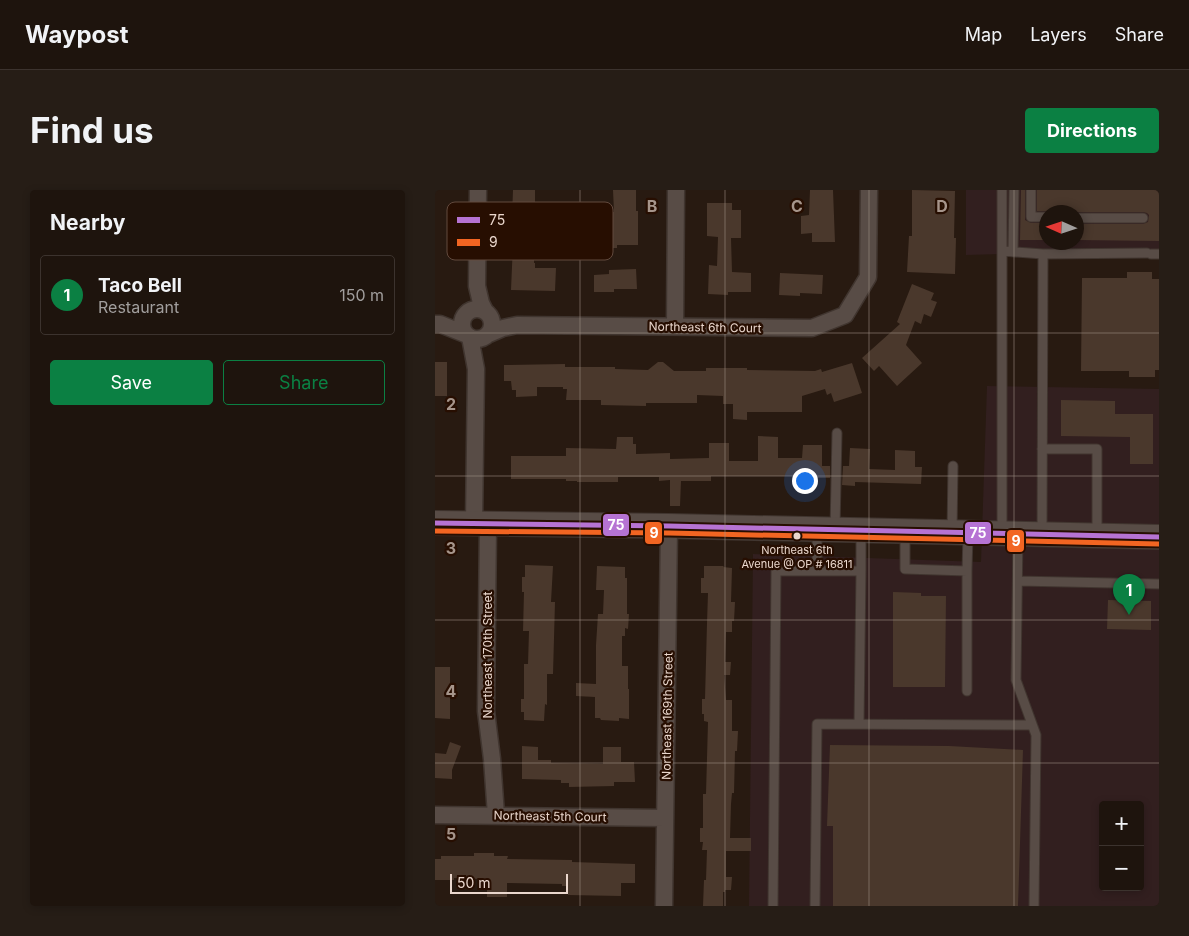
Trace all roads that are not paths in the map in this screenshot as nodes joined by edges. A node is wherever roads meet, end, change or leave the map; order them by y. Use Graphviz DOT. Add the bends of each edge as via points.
graph roads {
  1 [pos="676,190"];
  2 [pos="869,190"];
  3 [pos="1002,190"];
  4 [pos="1014,190"];
  5 [pos="1031,190"];
  6 [pos="1039,218"];
  7 [pos="1084,218"];
  8 [pos="1143,218"];
  9 [pos="1003,251"];
  10 [pos="1013,252"];
  11 [pos="1043,254"];
  12 [pos="1152,254"];
  13 [pos="477,260"];
  14 [pos="477,313"];
  15 [pos="438,324"];
  16 [pos="517,326"];
  17 [pos="675,326"];
  18 [pos="477,336"];
  19 [pos="837,433"];
  20 [pos="1042,448"];
  21 [pos="953,466"];
  22 [pos="435,523"];
  23 [pos="481,524"];
  24 [pos="669,526"];
  25 [pos="826,529"];
  26 [pos="861,530"];
  27 [pos="905,531"];
  28 [pos="960,532"];
  29 [pos="1010,533"];
  30 [pos="1042,534"];
  31 [pos="1097,535"];
  32 [pos="1159,536"];
  33 [pos="967,570"];
  34 [pos="817,571"];
  35 [pos="861,571"];
  36 [pos="1018,581"];
  37 [pos="1159,584"];
  38 [pos="967,691"];
  39 [pos="859,724"];
  40 [pos="1032,725"];
  41 [pos="435,815"];
  42 [pos="496,815"];
  43 [pos="665,818"];
  44 [pos="664,906"];
  45 [pos="773,906"];
  46 [pos="815,906"];
  47 [pos="1034,906"];
  1 -- 17 [label="street"];
  2 -- 17 [label="street, Northeast 6th Court" via="868,277 845,315 812,328"];
  3 -- 9 [label="lane"];
  4 -- 10 [label="lane"];
  5 -- 6 [label="lane" via="1031,217"];
  7 -- 8 [label="lane"];
  9 -- 10 [label="lane"];
  9 -- 29 [label="lane"];
  10 -- 11 [label="lane"];
  11 -- 12 [label="lane"];
  11 -- 20 [label="lane"];
  13 -- 14 [label="street"];
  14 -- 15 [label="street"];
  14 -- 16 [label="street, Northeast 6th Court"];
  14 -- 18 [label="street" via="462,325"];
  14 -- 18 [label="street" via="492,321 492,326"];
  15 -- 18 [label="street"];
  16 -- 17 [label="street, Northeast 6th Court"];
  16 -- 18 [label="street, Northeast 6th Court"];
  18 -- 23 [label="street, Northeast 170th Street"];
  19 -- 25 [label="lane"];
  20 -- 30 [label="lane"];
  20 -- 31 [label="lane" via="1097,449"];
  21 -- 28 [label="lane"];
  22 -- 23 [label="main road"];
  23 -- 24 [label="main road"];
  23 -- 42 [label="street, Northeast 170th Street" via="485,711"];
  24 -- 25 [label="main road"];
  24 -- 43 [label="street, Northeast 169th Street"];
  25 -- 26 [label="main road"];
  25 -- 34 [label="lane"];
  26 -- 27 [label="main road"];
  26 -- 35 [label="lane"];
  27 -- 28 [label="main road"];
  27 -- 33 [label="lane" via="905,569"];
  28 -- 29 [label="main road"];
  28 -- 33 [label="lane"];
  29 -- 30 [label="main road"];
  29 -- 36 [label="lane"];
  30 -- 31 [label="main road"];
  31 -- 32 [label="main road"];
  33 -- 38 [label="lane"];
  34 -- 35 [label="lane"];
  34 -- 45 [label="lane" via="776,571"];
  35 -- 39 [label="lane"];
  36 -- 37 [label="lane"];
  36 -- 40 [label="lane" via="1016,680"];
  39 -- 40 [label="lane"];
  39 -- 46 [label="lane" via="817,724"];
  40 -- 47 [label="lane" via="1036,735"];
  41 -- 42 [label="street, Northeast 5th Court"];
  42 -- 43 [label="street, Northeast 5th Court"];
  43 -- 44 [label="street, Northeast 169th Street"];
}
